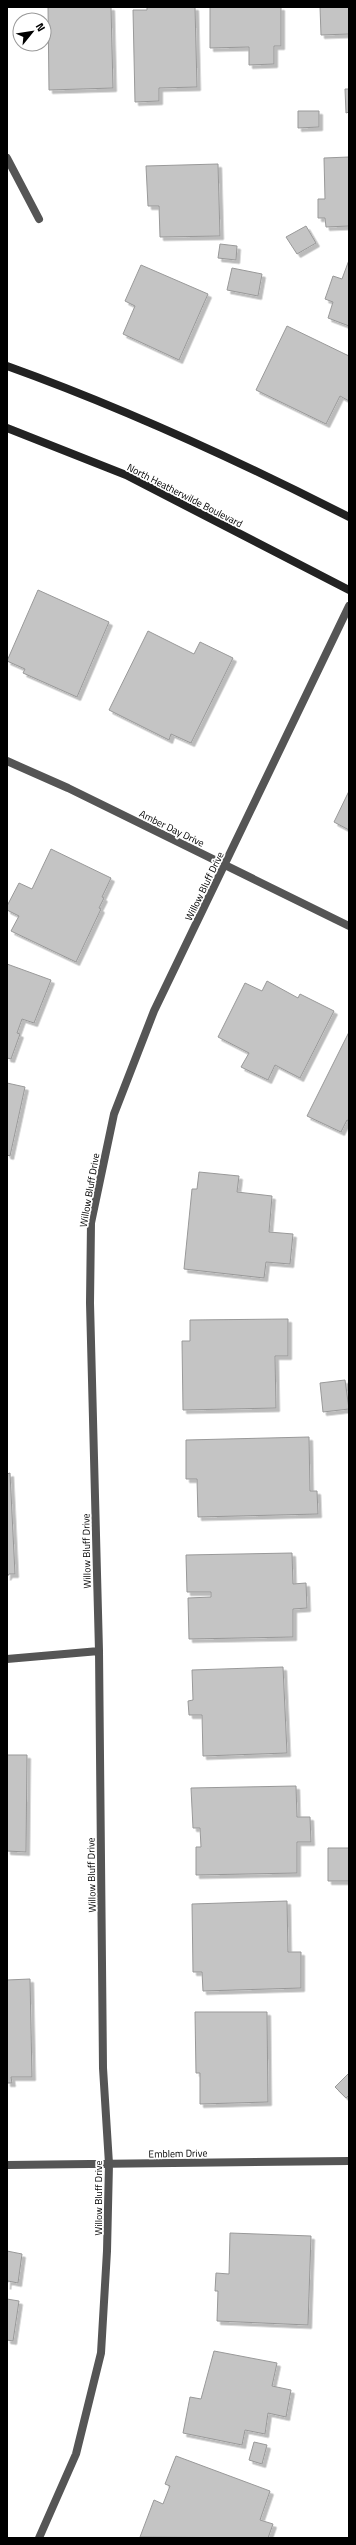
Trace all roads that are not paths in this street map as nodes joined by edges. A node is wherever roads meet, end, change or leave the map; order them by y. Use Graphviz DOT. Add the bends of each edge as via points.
graph roads {
  1 [pos="7,158"];
  2 [pos="39,220"];
  3 [pos="7,366"];
  4 [pos="7,428"];
  5 [pos="349,517"];
  6 [pos="349,590"];
  7 [pos="349,606"];
  8 [pos="7,760"];
  9 [pos="226,865"];
  10 [pos="349,926"];
  11 [pos="99,1651"];
  12 [pos="7,1659"];
  13 [pos="349,2161"];
  14 [pos="108,2164"];
  15 [pos="7,2165"];
  16 [pos="39,2538"];
  1 -- 2 [label="street"];
  3 -- 5 [label="main road" via="59,385 199,445"];
  4 -- 6 [label="main road, North Heatherwilde Boulevard" via="126,475"];
  7 -- 9 [label="street, Willow Bluff Drive"];
  8 -- 9 [label="street, Amber Day Drive"];
  9 -- 10 [label="street, Amber Day Drive"];
  9 -- 11 [label="street, Willow Bluff Drive" via="154,1011 114,1114 91,1223 90,1303"];
  11 -- 12 [label="street"];
  11 -- 14 [label="street, Willow Bluff Drive" via="103,2068"];
  13 -- 14 [label="street, Emblem Drive"];
  14 -- 15 [label="street, Emblem Drive"];
  14 -- 16 [label="street, Willow Bluff Drive" via="108,2251 101,2353 76,2454"];
}
